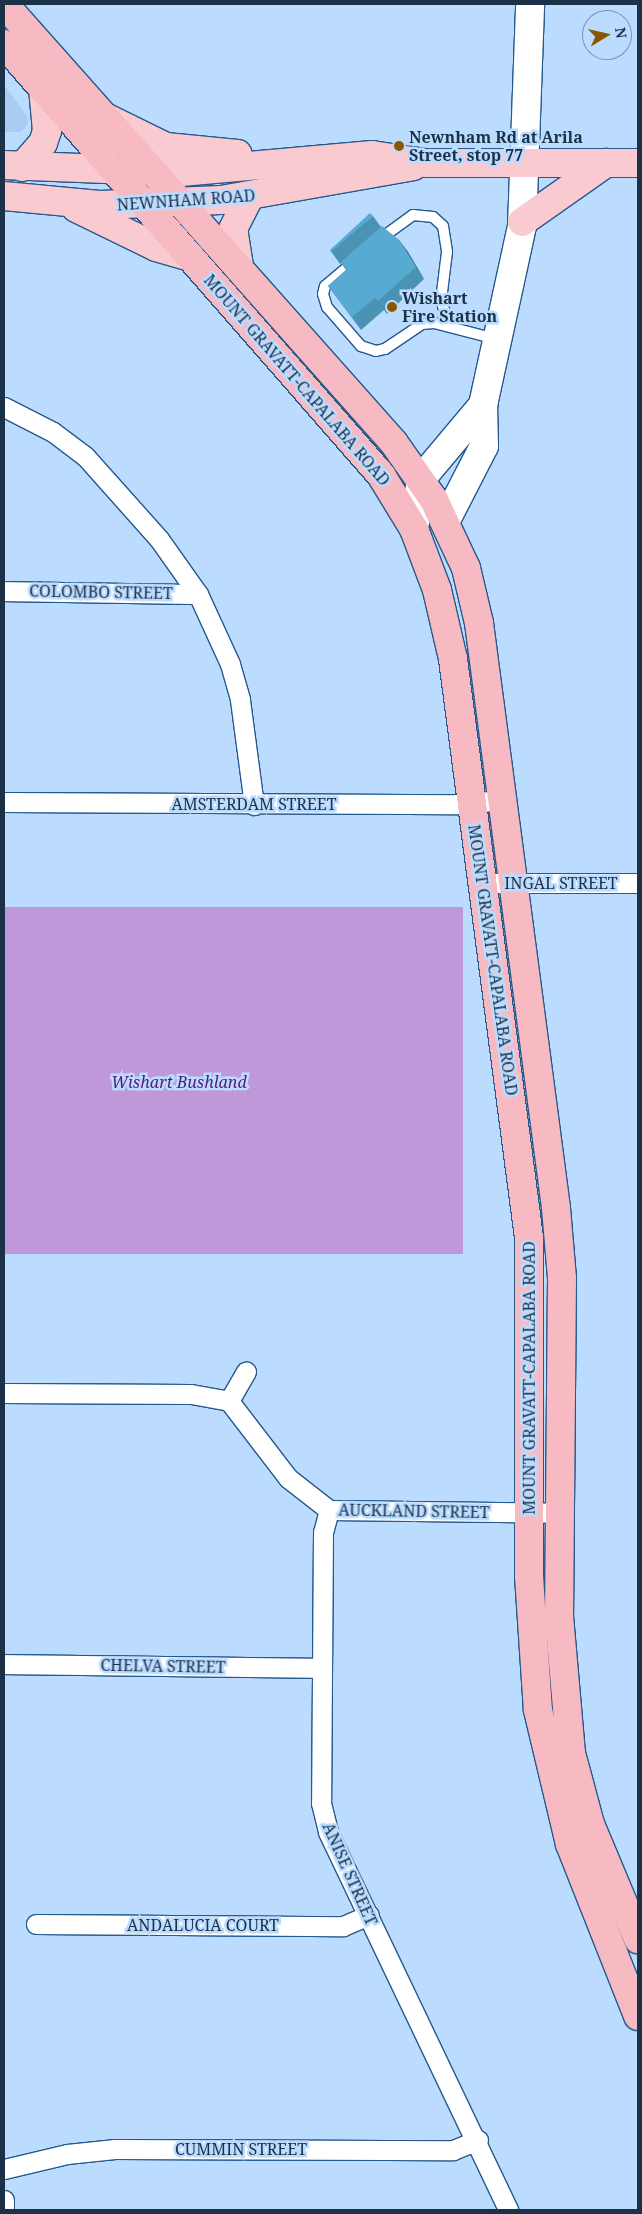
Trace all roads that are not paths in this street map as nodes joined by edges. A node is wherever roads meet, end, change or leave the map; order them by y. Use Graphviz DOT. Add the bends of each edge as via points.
graph roads {
  1 [pos="4,4"];
  2 [pos="530,4"];
  3 [pos="4,44"];
  4 [pos="43,89"];
  5 [pos="104,117"];
  6 [pos="284,160"];
  7 [pos="425,163"];
  8 [pos="526,163"];
  9 [pos="606,163"];
  10 [pos="638,163"];
  11 [pos="13,166"];
  12 [pos="116,172"];
  13 [pos="156,172"];
  14 [pos="4,196"];
  15 [pos="249,197"];
  16 [pos="182,203"];
  17 [pos="69,204"];
  18 [pos="145,204"];
  19 [pos="522,222"];
  20 [pos="191,257"];
  21 [pos="239,266"];
  22 [pos="449,325"];
  23 [pos="497,339"];
  24 [pos="483,405"];
  25 [pos="4,407"];
  26 [pos="421,479"];
  27 [pos="445,522"];
  28 [pos="414,529"];
  29 [pos="4,591"];
  30 [pos="198,594"];
  31 [pos="503,800"];
  32 [pos="4,802"];
  33 [pos="472,804"];
  34 [pos="254,805"];
  35 [pos="638,882"];
  36 [pos="483,883"];
  37 [pos="514,883"];
  38 [pos="246,1372"];
  39 [pos="4,1393"];
  40 [pos="229,1401"];
  41 [pos="329,1510"];
  42 [pos="530,1512"];
  43 [pos="560,1513"];
  44 [pos="4,1664"];
  45 [pos="322,1668"];
  46 [pos="368,1915"];
  47 [pos="36,1924"];
  48 [pos="638,1939"];
  49 [pos="638,2016"];
  50 [pos="478,2140"];
  51 [pos="4,2170"];
  52 [pos="4,2200"];
  53 [pos="4,2210"];
  54 [pos="508,2210"];
  1 -- 5 [label="highway, MOUNT GRAVATT-CAPALABA ROAD"];
  2 -- 8 [label="main road"];
  3 -- 4 [label="highway, MOUNT GRAVATT-CAPALABA ROAD"];
  4 -- 11 [label="main road" via="47,131 43,143"];
  4 -- 12 [label="highway, MOUNT GRAVATT-CAPALABA ROAD"];
  5 -- 6 [label="main road" via="179,150"];
  5 -- 13 [label="highway, MOUNT GRAVATT-CAPALABA ROAD"];
  6 -- 7 [label="main road, NEWNHAM ROAD" via="372,154"];
  6 -- 13 [label="main road, NEWNHAM ROAD"];
  7 -- 8 [label="main road, NEWNHAM ROAD"];
  7 -- 15 [label="main road, NEWNHAM ROAD"];
  8 -- 9 [label="main road, NEWNHAM ROAD"];
  8 -- 19 [label="main road"];
  9 -- 10 [label="main road, NEWNHAM ROAD"];
  9 -- 19 [label="main road"];
  11 -- 12 [label="main road, NEWNHAM ROAD"];
  12 -- 13 [label="main road, NEWNHAM ROAD"];
  12 -- 18 [label="highway, MOUNT GRAVATT-CAPALABA ROAD"];
  13 -- 16 [label="highway, MOUNT GRAVATT-CAPALABA ROAD"];
  14 -- 17 [label="main road, NEWNHAM ROAD"];
  15 -- 16 [label="main road, NEWNHAM ROAD"];
  15 -- 21 [label="main road" via="232,229"];
  16 -- 18 [label="main road, NEWNHAM ROAD"];
  16 -- 21 [label="highway, MOUNT GRAVATT-CAPALABA ROAD"];
  17 -- 18 [label="main road, NEWNHAM ROAD"];
  17 -- 20 [label="main road" via="156,247"];
  18 -- 20 [label="highway, MOUNT GRAVATT-CAPALABA ROAD"];
  19 -- 23 [label="main road"];
  20 -- 28 [label="highway, MOUNT GRAVATT-CAPALABA ROAD" via="362,453"];
  21 -- 26 [label="highway, MOUNT GRAVATT-CAPALABA ROAD"];
  22 -- 22 [label="lane" via="441,300 447,252 443,226 433,217 412,215 325,286 324,299 361,346 376,352 422,324"];
  22 -- 23 [label="lane"];
  23 -- 24 [label="main road"];
  24 -- 26 [label="main road" via="463,435"];
  24 -- 27 [label="main road" via="480,459"];
  25 -- 30 [label="street" via="53,432 85,456 159,539"];
  26 -- 27 [label="highway, MOUNT GRAVATT-CAPALABA ROAD"];
  26 -- 28 [label="main road"];
  27 -- 31 [label="highway, MOUNT GRAVATT-CAPALABA ROAD" via="475,598"];
  28 -- 33 [label="highway, MOUNT GRAVATT-CAPALABA ROAD" via="449,637"];
  29 -- 30 [label="street, COLOMBO STREET"];
  30 -- 34 [label="street" via="230,664 240,700"];
  31 -- 33 [label="street, AMSTERDAM STREET"];
  31 -- 37 [label="highway, MOUNT GRAVATT-CAPALABA ROAD"];
  32 -- 34 [label="street, AMSTERDAM STREET"];
  33 -- 34 [label="street, AMSTERDAM STREET"];
  33 -- 36 [label="highway, MOUNT GRAVATT-CAPALABA ROAD"];
  35 -- 37 [label="street, INGAL STREET"];
  36 -- 37 [label="street, INGAL STREET"];
  36 -- 42 [label="highway, MOUNT GRAVATT-CAPALABA ROAD" via="529,1238"];
  37 -- 43 [label="highway, MOUNT GRAVATT-CAPALABA ROAD" via="560,1251"];
  38 -- 40 [label="street"];
  39 -- 40 [label="street" via="191,1394"];
  40 -- 41 [label="street, AUCKLAND STREET" via="288,1478"];
  41 -- 42 [label="street, AUCKLAND STREET"];
  41 -- 45 [label="street, ANISE STREET" via="323,1532"];
  42 -- 43 [label="street, AUCKLAND STREET"];
  42 -- 49 [label="highway, MOUNT GRAVATT-CAPALABA ROAD" via="530,1641 546,1758 570,1844"];
  43 -- 48 [label="highway, MOUNT GRAVATT-CAPALABA ROAD" via="561,1662 571,1753 590,1824"];
  44 -- 45 [label="street, CHELVA STREET"];
  45 -- 46 [label="street, ANISE STREET" via="321,1803 328,1832"];
  46 -- 47 [label="street, ANDALUCIA COURT" via="343,1926"];
  46 -- 50 [label="street, ANISE STREET"];
  50 -- 51 [label="street, CUMMIN STREET" via="453,2150 115,2149 67,2154"];
  50 -- 54 [label="street, ANISE STREET"];
  52 -- 53 [label="street"];
}
